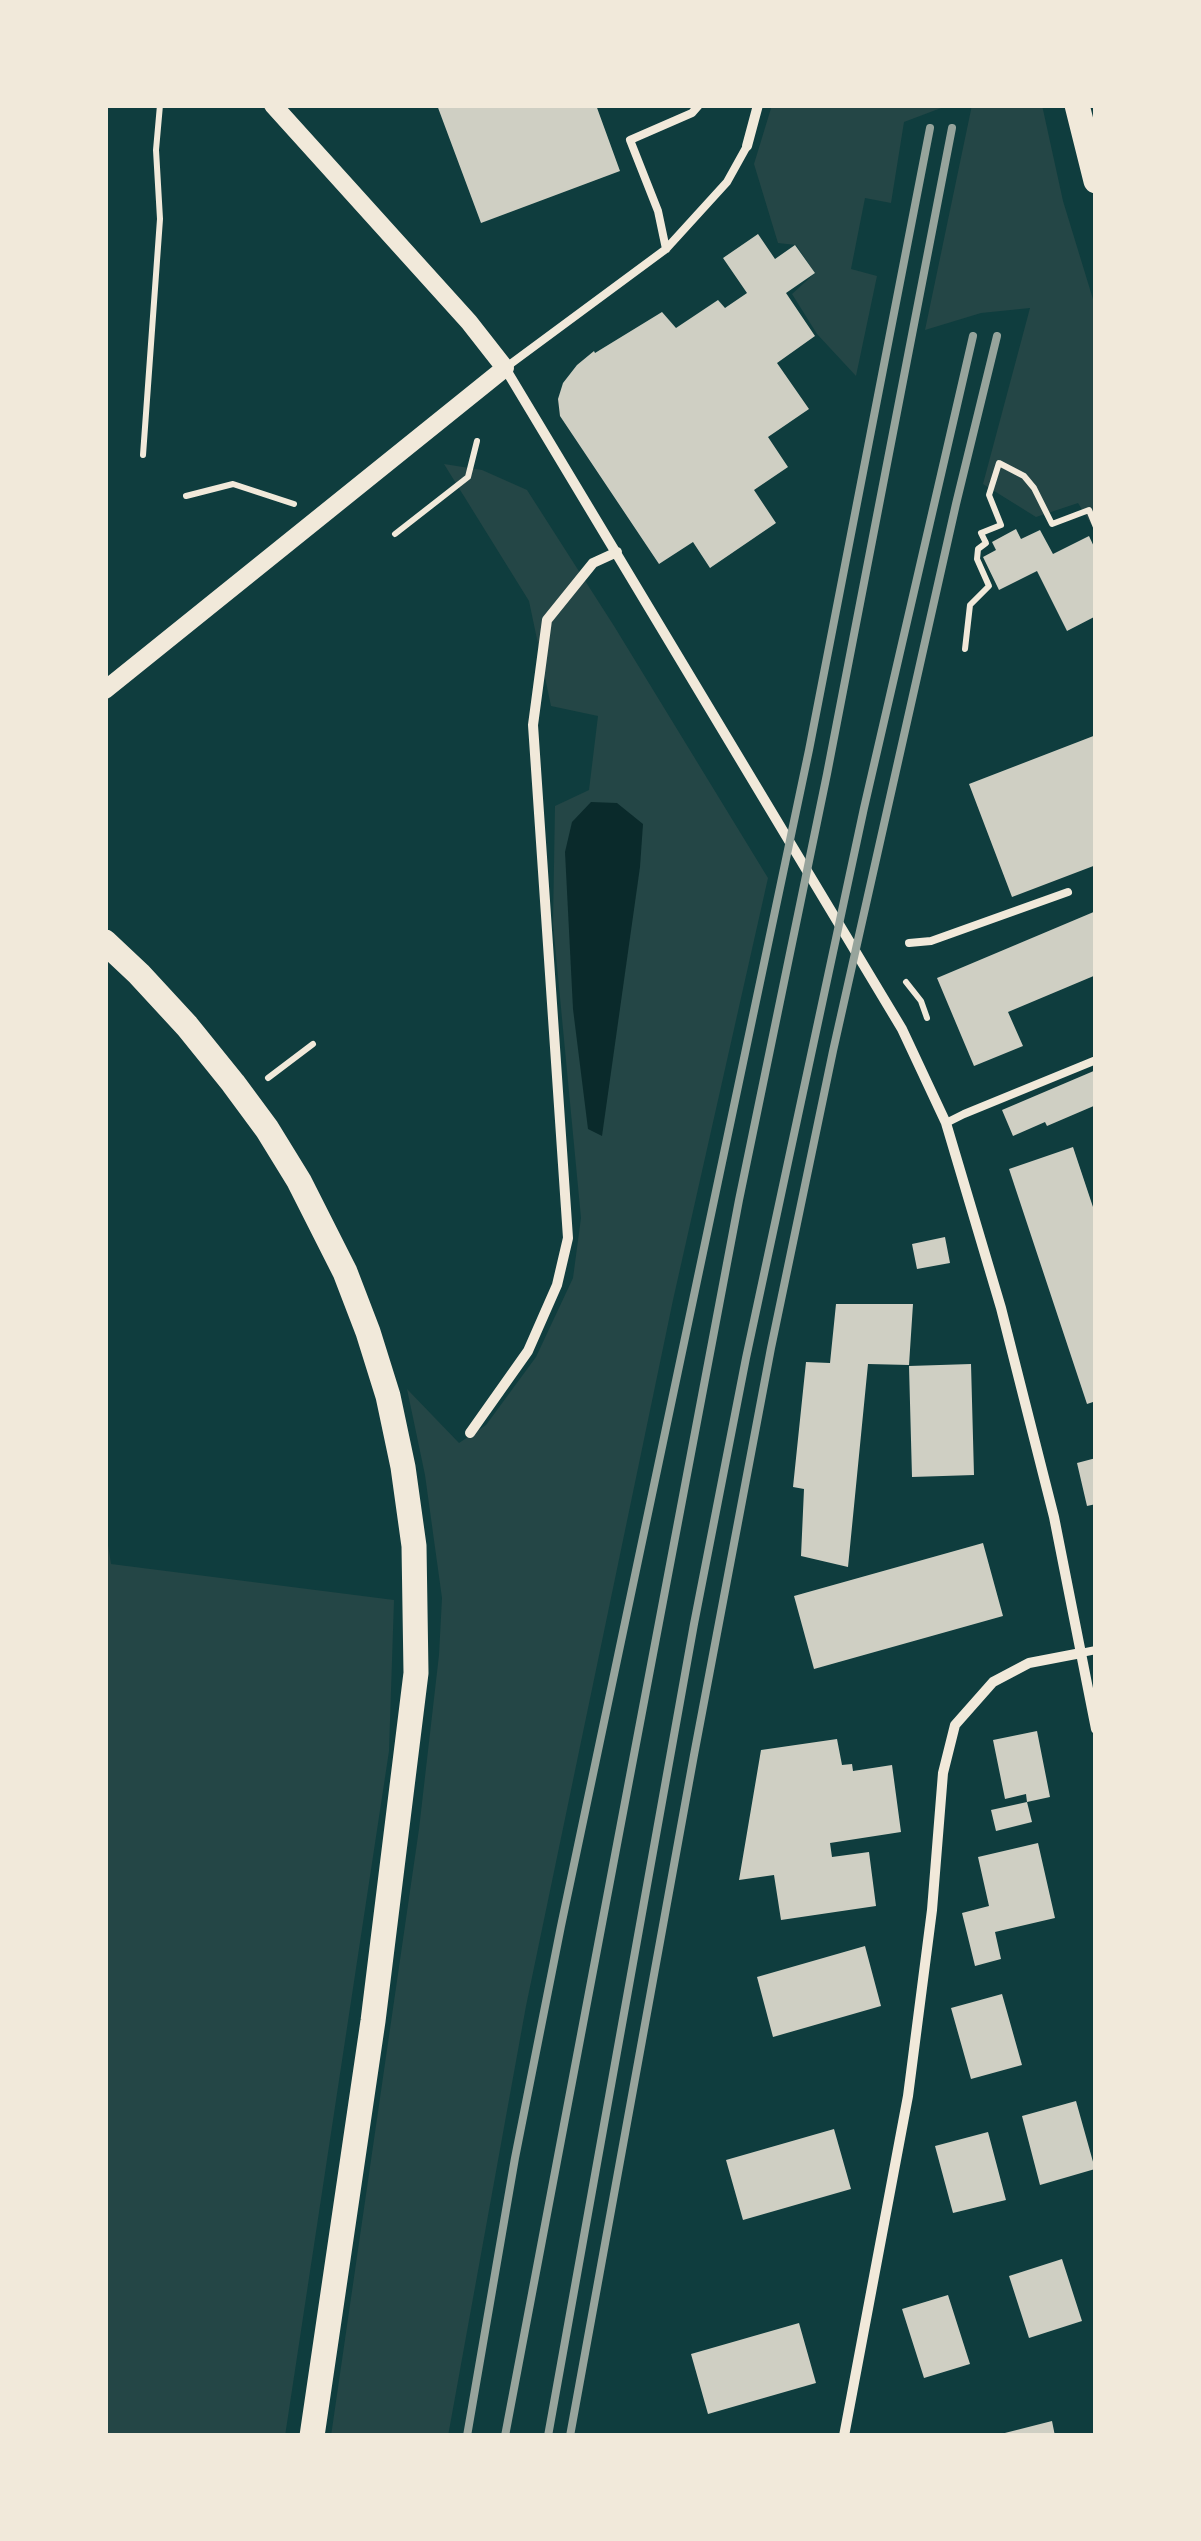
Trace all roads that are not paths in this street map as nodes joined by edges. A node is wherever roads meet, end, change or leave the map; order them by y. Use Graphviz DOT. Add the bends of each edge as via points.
graph roads {
  1 [pos="273,105"];
  2 [pos="699,105"];
  3 [pos="758,105"];
  4 [pos="1076,105"];
  5 [pos="747,146"];
  6 [pos="1096,181"];
  7 [pos="666,249"];
  8 [pos="505,368"];
  9 [pos="618,552"];
  10 [pos="105,690"];
  11 [pos="1068,892"];
  12 [pos="105,942"];
  13 [pos="909,943"];
  14 [pos="1096,1060"];
  15 [pos="946,1123"];
  16 [pos="470,1433"];
  17 [pos="1096,1650"];
  18 [pos="1081,1653"];
  19 [pos="1096,1729"];
  20 [pos="312,2436"];
  21 [pos="844,2436"];
  1 -- 8 [label="street"];
  2 -- 7 [label="lane" via="630,140"];
  3 -- 5 [label="street"];
  4 -- 6 [label="main road"];
  5 -- 7 [label="lane" via="726,182"];
  7 -- 8 [label="lane"];
  8 -- 9 [label="street"];
  8 -- 10 [label="street"];
  9 -- 15 [label="street" via="902,1029"];
  9 -- 16 [label="street" via="593,563 547,620 534,725 568,1238 557,1285 528,1350"];
  11 -- 13 [label="lane"];
  12 -- 20 [label="main road" via="222,1069 299,1181 368,1332 406,1487 416,1673"];
  14 -- 15 [label="lane"];
  15 -- 18 [label="street" via="1002,1308"];
  17 -- 18 [label="lane"];
  18 -- 19 [label="street"];
  18 -- 21 [label="street" via="1028,1663 992,1682 955,1725 943,1773 908,2096"];
}
